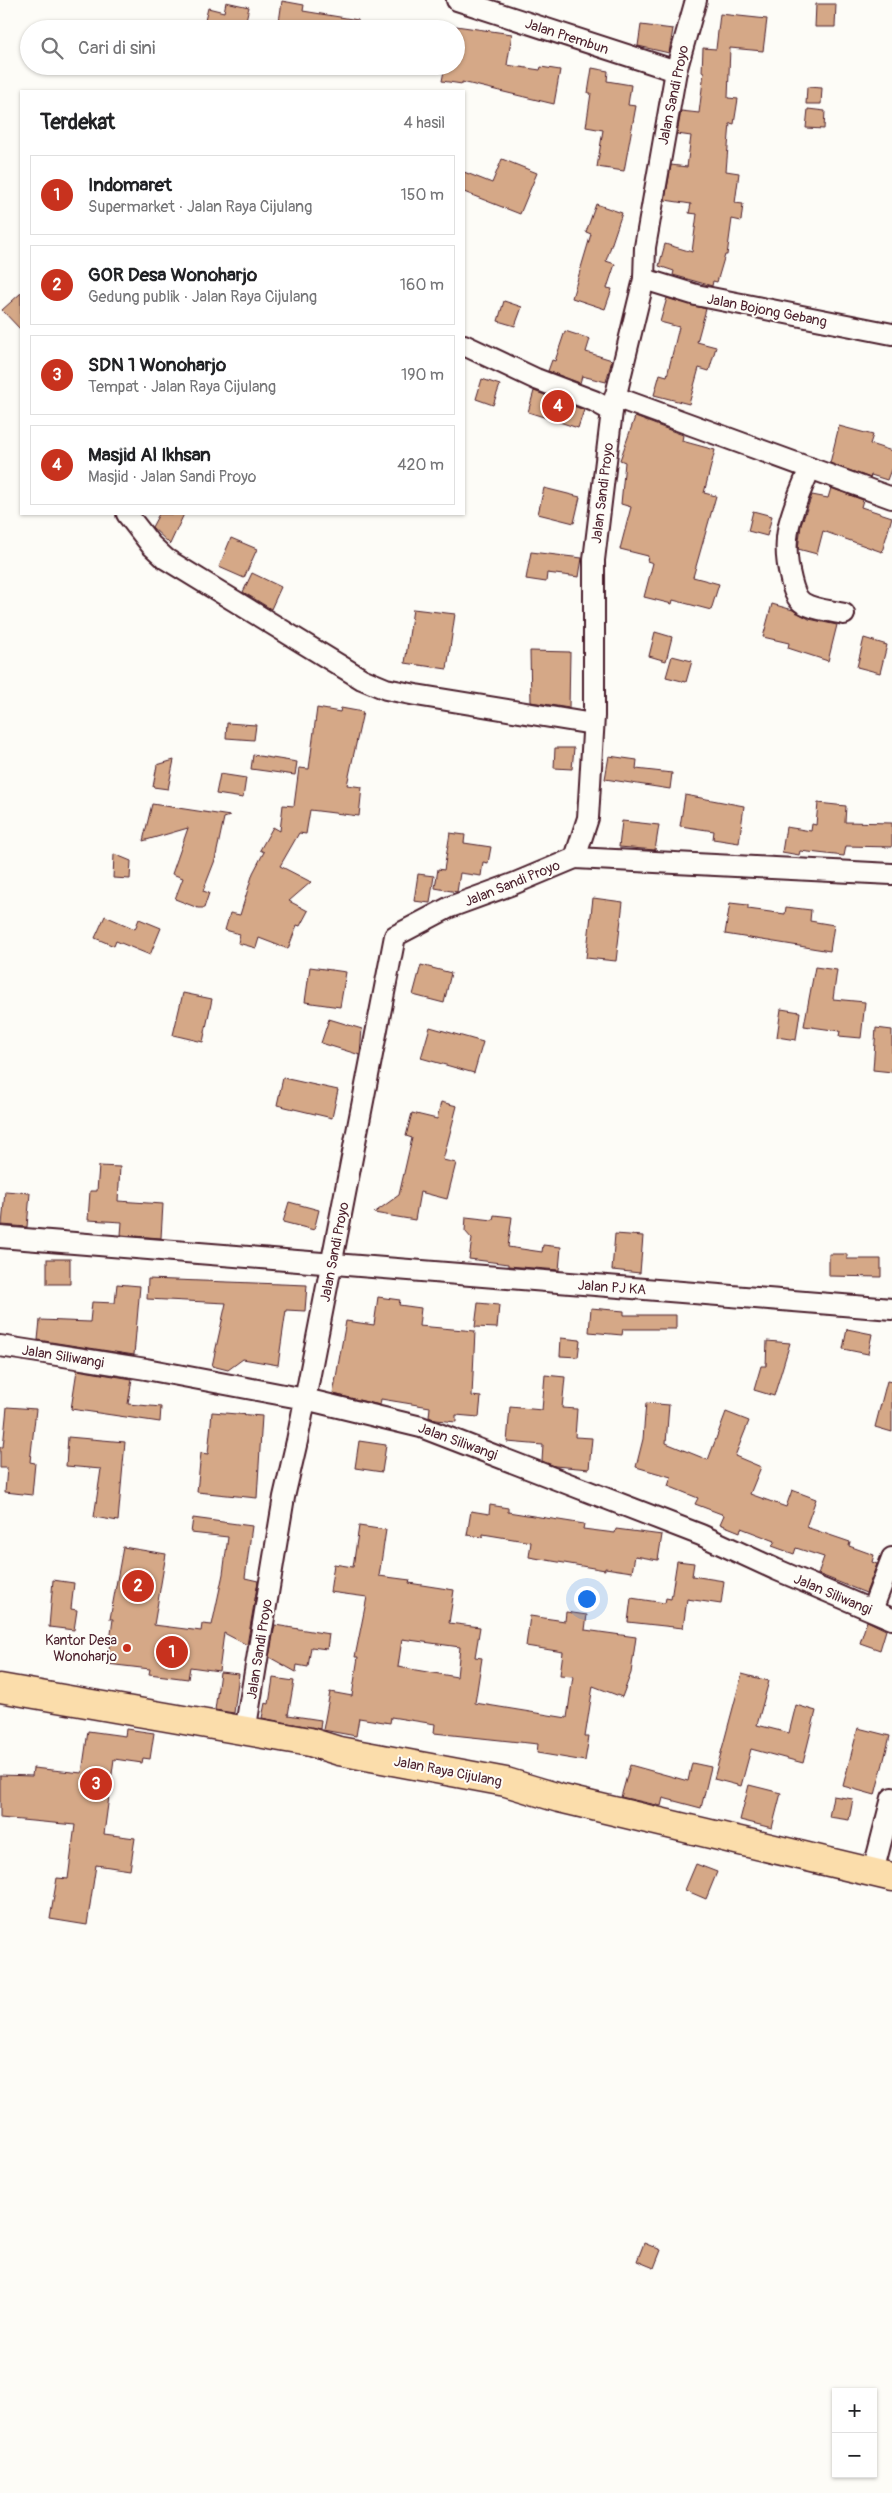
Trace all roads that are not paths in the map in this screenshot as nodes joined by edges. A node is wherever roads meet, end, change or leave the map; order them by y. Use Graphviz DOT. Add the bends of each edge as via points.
graph roads {
  1 [pos="457,0"];
  2 [pos="696,0"];
  3 [pos="676,71"];
  4 [pos="644,279"];
  5 [pos="892,334"];
  6 [pos="465,345"];
  7 [pos="614,404"];
  8 [pos="810,468"];
  9 [pos="892,498"];
  10 [pos="128,515"];
  11 [pos="844,614"];
  12 [pos="593,724"];
  13 [pos="575,858"];
  14 [pos="892,874"];
  15 [pos="0,1237"];
  16 [pos="331,1265"];
  17 [pos="892,1308"];
  18 [pos="0,1346"];
  19 [pos="306,1399"];
  20 [pos="892,1558"];
  21 [pos="872,1610"];
  22 [pos="892,1619"];
  23 [pos="0,1688"];
  24 [pos="245,1732"];
  25 [pos="892,1798"];
  26 [pos="883,1874"];
  1 -- 3 [label="street, Jalan Prembun"];
  2 -- 3 [label="street, Jalan Sandi Proyo"];
  3 -- 4 [label="street, Jalan Sandi Proyo" via="645,247"];
  4 -- 5 [label="street, Jalan Bojong Gebang" via="696,295"];
  4 -- 7 [label="street, Jalan Sandi Proyo"];
  6 -- 7 [label="street" via="536,379 594,401"];
  7 -- 8 [label="street"];
  7 -- 12 [label="street, Jalan Sandi Proyo" via="594,560"];
  8 -- 9 [label="street"];
  8 -- 11 [label="street" via="785,541 787,565 793,589 803,603"];
  10 -- 12 [label="street" via="166,560 362,679 386,689 416,695"];
  12 -- 13 [label="street, Jalan Sandi Proyo" via="588,818"];
  13 -- 14 [label="street"];
  13 -- 16 [label="street, Jalan Sandi Proyo" via="450,907 395,936"];
  15 -- 16 [label="street, Jalan PJ KA"];
  16 -- 17 [label="street, Jalan PJ KA"];
  16 -- 19 [label="street, Jalan Sandi Proyo"];
  18 -- 19 [label="street, Jalan Siliwangi"];
  19 -- 21 [label="street, Jalan Siliwangi" via="421,1426 492,1452 701,1535"];
  19 -- 24 [label="street, Jalan Sandi Proyo" via="284,1497"];
  20 -- 21 [label="street"];
  21 -- 22 [label="street, Jalan Siliwangi"];
  23 -- 24 [label="highway, Jalan Raya Cijulang"];
  24 -- 26 [label="highway, Jalan Raya Cijulang" via="506,1782 559,1798"];
  25 -- 26 [label="street"];
}
